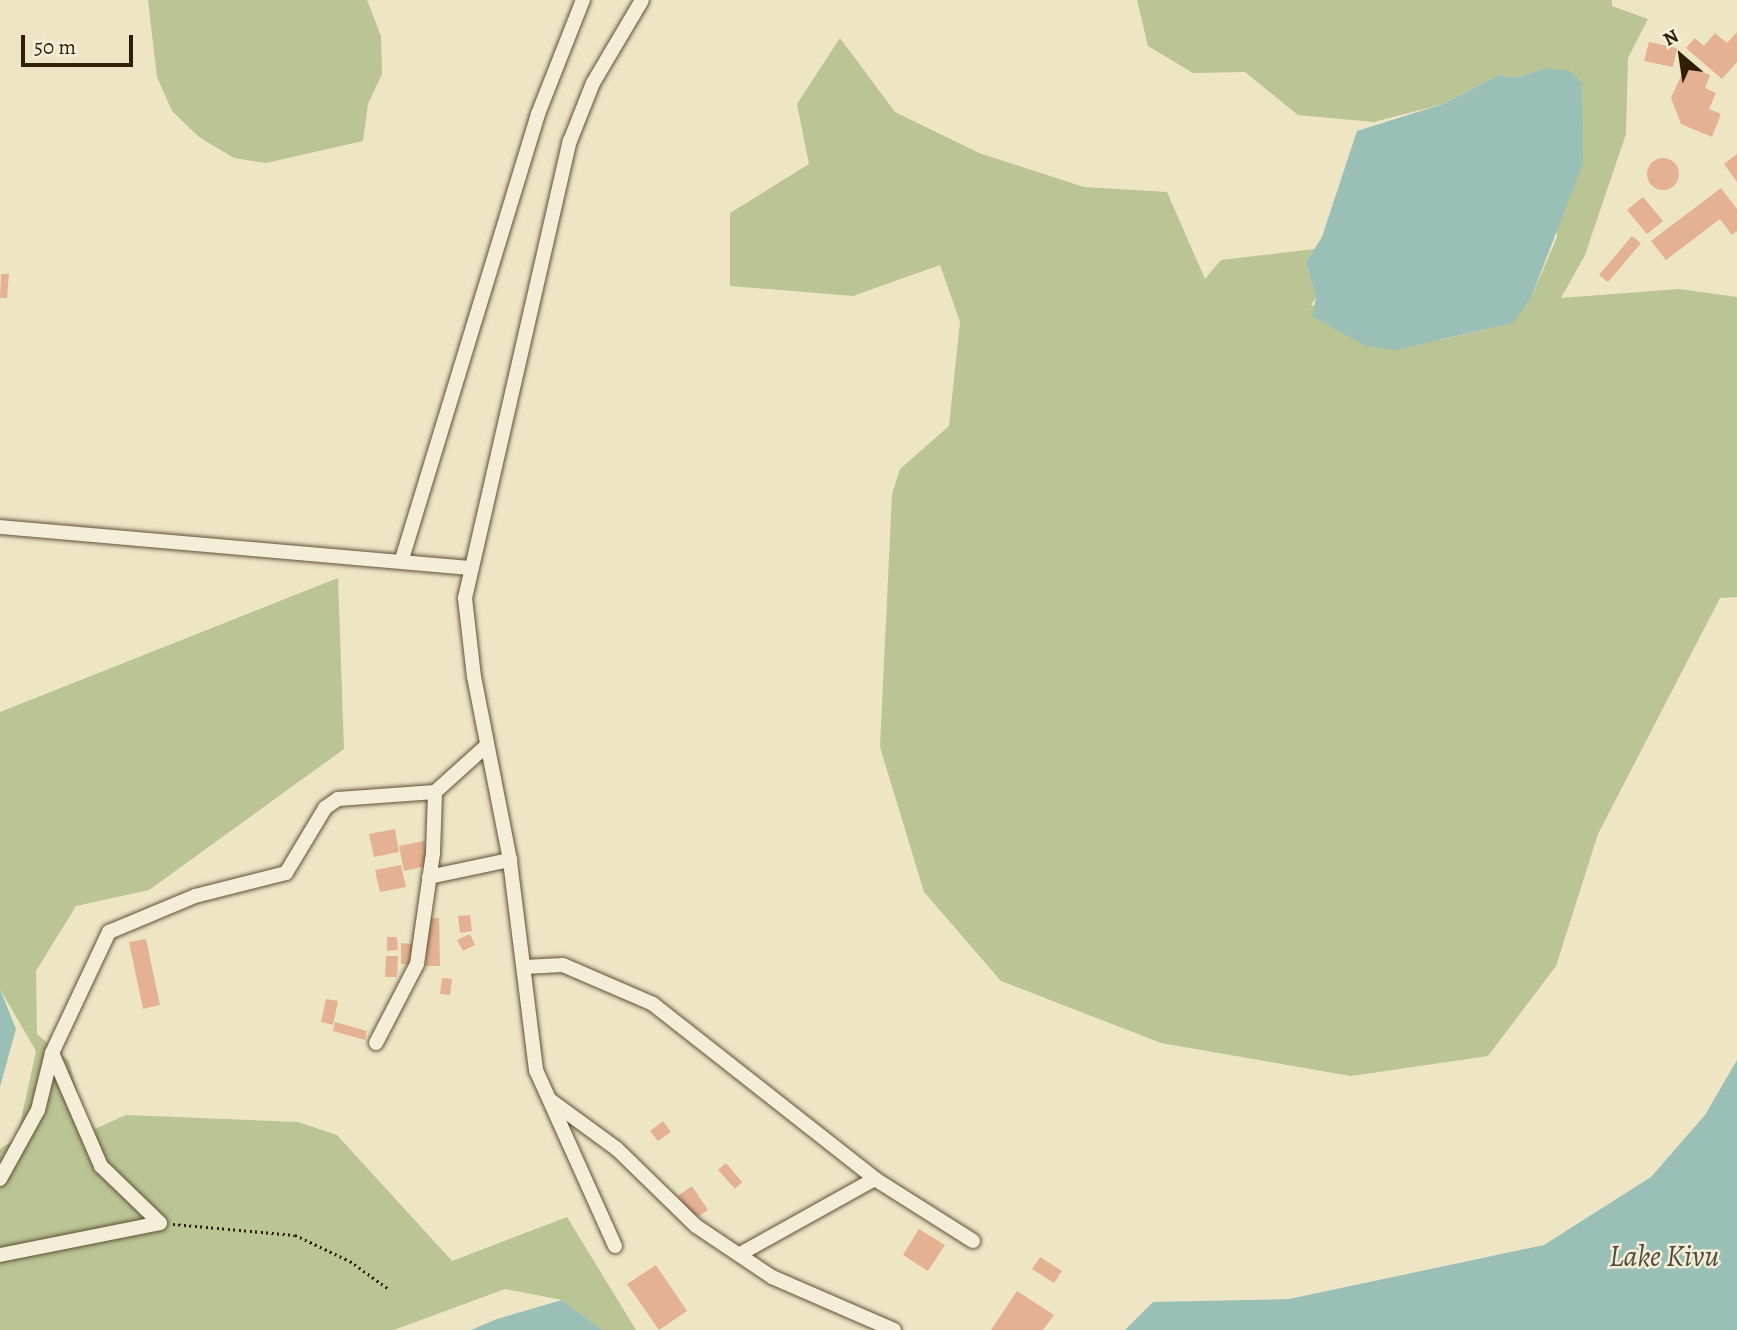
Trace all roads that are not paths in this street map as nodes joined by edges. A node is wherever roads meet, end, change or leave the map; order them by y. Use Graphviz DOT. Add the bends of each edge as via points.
graph roads {
  1 [pos="583,0"];
  2 [pos="642,0"];
  3 [pos="0,527"];
  4 [pos="402,559"];
  5 [pos="471,568"];
  6 [pos="486,746"];
  7 [pos="435,792"];
  8 [pos="510,860"];
  9 [pos="429,877"];
  10 [pos="524,967"];
  11 [pos="376,1043"];
  12 [pos="52,1053"];
  13 [pos="544,1096"];
  14 [pos="0,1179"];
  15 [pos="875,1179"];
  16 [pos="973,1241"];
  17 [pos="615,1246"];
  18 [pos="740,1254"];
  19 [pos="0,1255"];
  20 [pos="894,1330"];
  1 -- 4 [label="street" via="538,114"];
  2 -- 5 [label="street" via="593,83 570,141"];
  3 -- 4 [label="street"];
  4 -- 5 [label="street"];
  5 -- 6 [label="street" via="465,598"];
  6 -- 7 [label="street"];
  6 -- 8 [label="street"];
  7 -- 9 [label="street"];
  7 -- 12 [label="street" via="338,799 325,808 286,873 195,896 110,932"];
  8 -- 9 [label="street"];
  8 -- 10 [label="street"];
  9 -- 11 [label="street" via="417,964"];
  10 -- 13 [label="street"];
  10 -- 15 [label="street" via="563,965 653,1004"];
  12 -- 14 [label="street" via="38,1110"];
  12 -- 19 [label="street" via="101,1166 160,1223"];
  13 -- 17 [label="street" via="592,1184"];
  13 -- 18 [label="street" via="617,1149 696,1226"];
  15 -- 16 [label="street"];
  15 -- 18 [label="street"];
  18 -- 20 [label="street" via="830,1307"];
}
